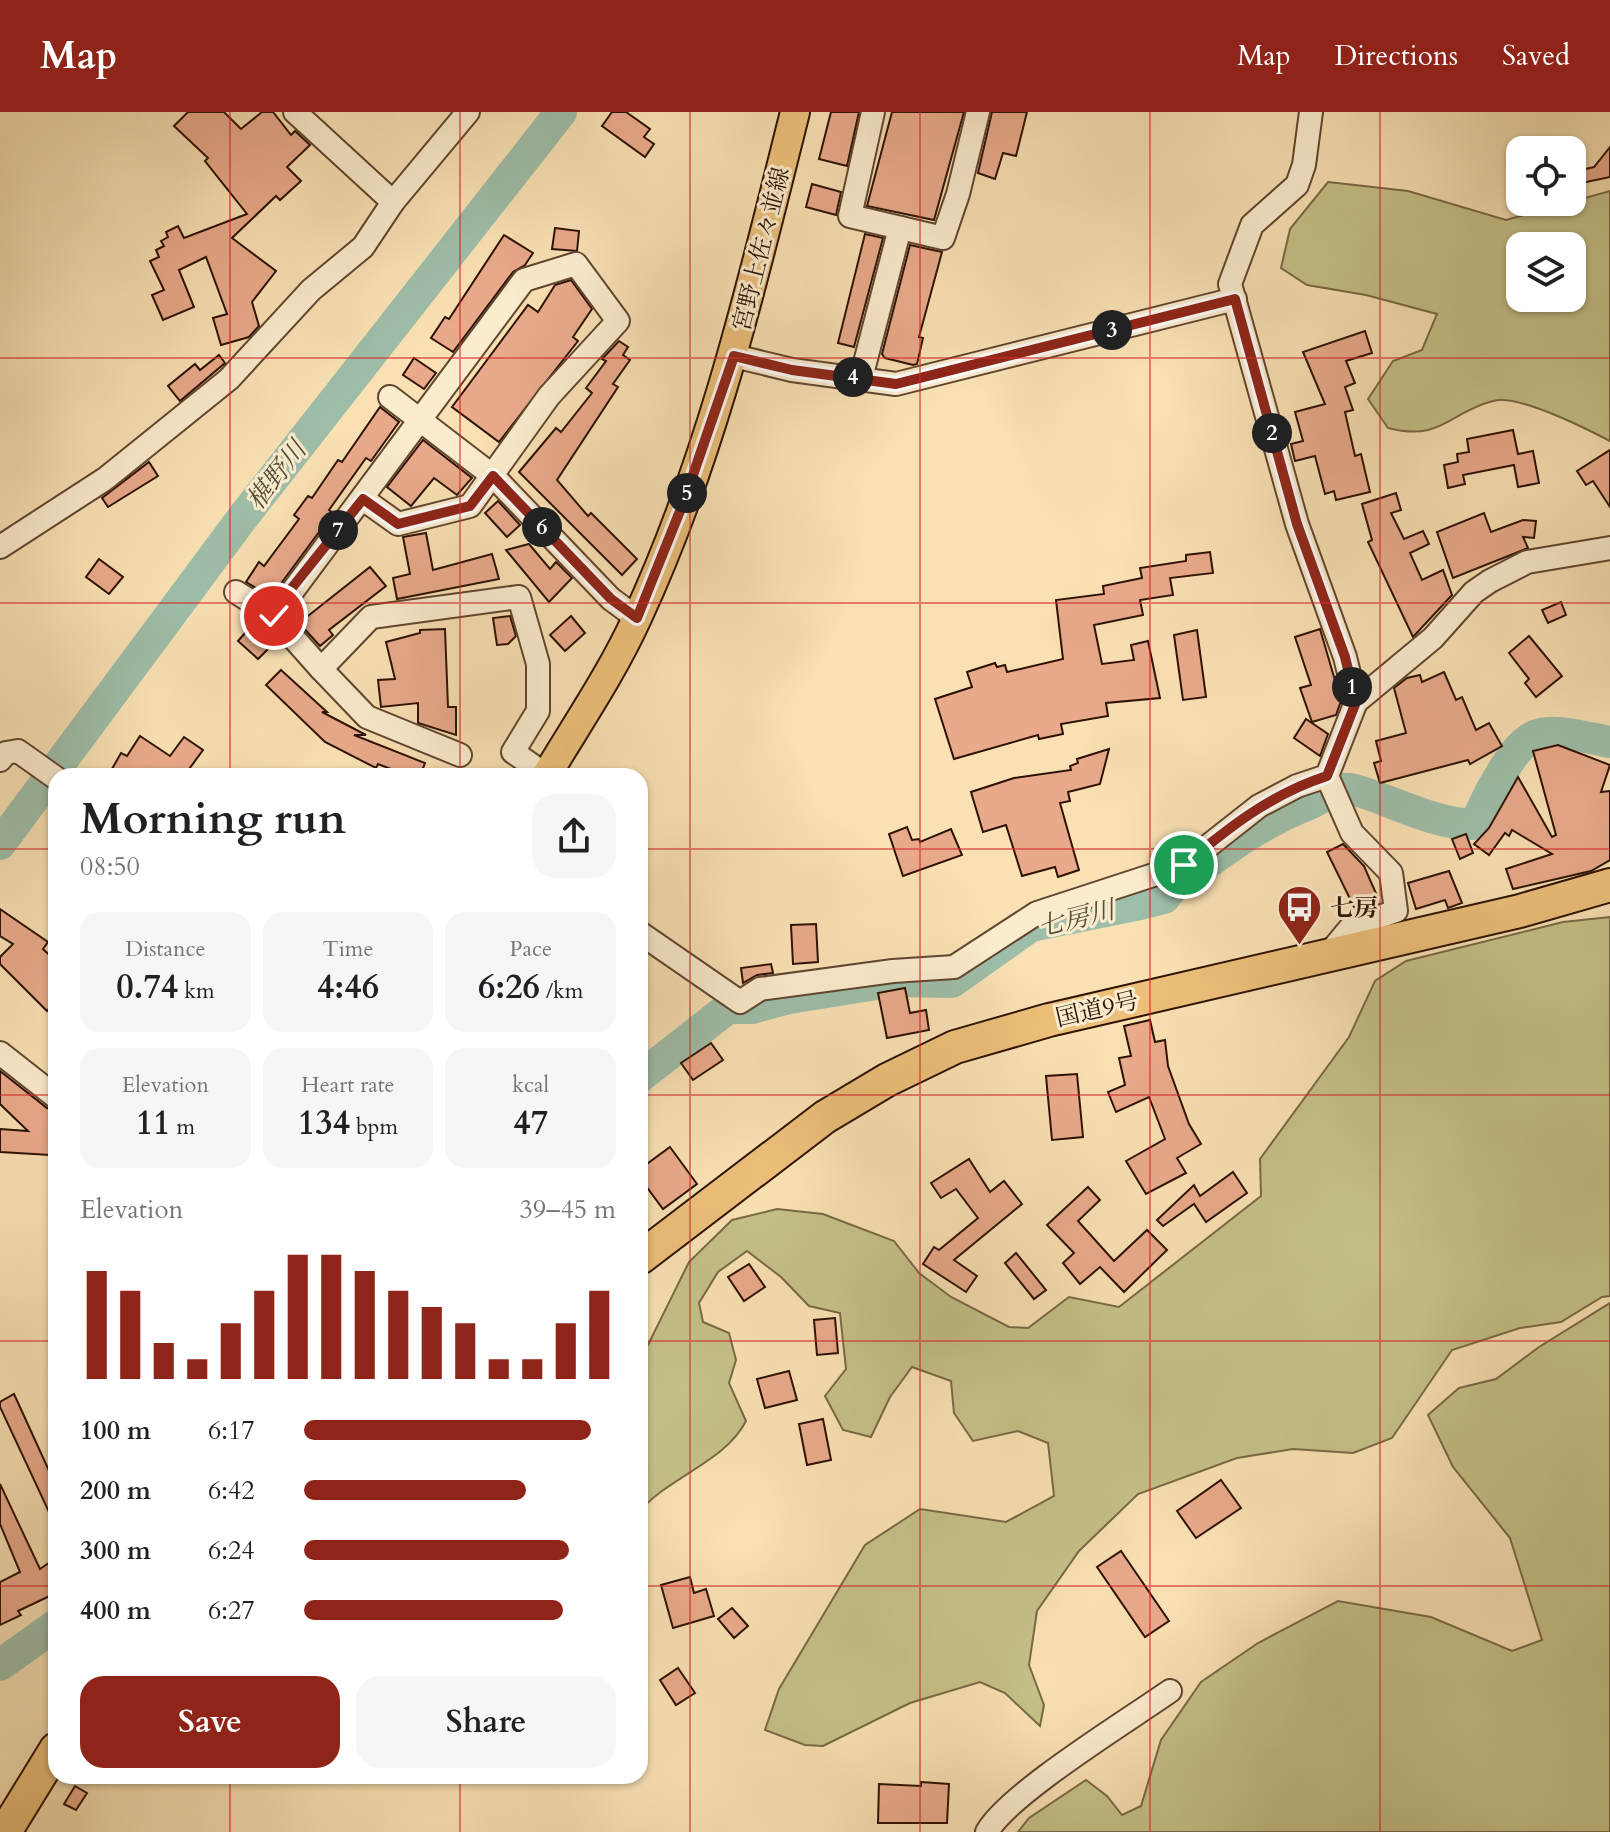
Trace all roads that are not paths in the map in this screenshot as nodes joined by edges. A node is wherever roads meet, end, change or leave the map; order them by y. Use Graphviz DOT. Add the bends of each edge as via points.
graph roads {
  1 [pos="295,112"];
  2 [pos="468,112"];
  3 [pos="795,112"];
  4 [pos="873,112"];
  5 [pos="978,112"];
  6 [pos="1311,112"];
  7 [pos="393,202"];
  8 [pos="900,228"];
  9 [pos="1235,299"];
  10 [pos="734,356"];
  11 [pos="861,378"];
  12 [pos="390,397"];
  13 [pos="420,417"];
  14 [pos="493,476"];
  15 [pos="363,499"];
  16 [pos="0,547"];
  17 [pos="1610,548"];
  18 [pos="236,592"];
  19 [pos="274,616"];
  20 [pos="637,618"];
  21 [pos="321,669"];
  22 [pos="1356,702"];
  23 [pos="460,755"];
  24 [pos="9,756"];
  25 [pos="535,768"];
  26 [pos="551,768"];
  27 [pos="48,774"];
  28 [pos="1327,776"];
  29 [pos="1610,885"];
  30 [pos="648,939"];
  31 [pos="1327,956"];
  32 [pos="0,1053"];
  33 [pos="48,1091"];
  34 [pos="648,1252"];
  35 [pos="1170,1691"];
  36 [pos="48,1762"];
  37 [pos="5,1832"];
  38 [pos="987,1832"];
  1 -- 7 [label="street"];
  2 -- 7 [label="street"];
  3 -- 10 [label="main road, 宮野上佐々並線"];
  4 -- 8 [label="street" via="850,216"];
  5 -- 8 [label="street" via="943,238"];
  6 -- 9 [label="street" via="1297,185 1252,225 1230,284"];
  7 -- 16 [label="street" via="363,247 311,290 229,379 105,479"];
  8 -- 11 [label="street"];
  9 -- 11 [label="street" via="896,384"];
  9 -- 22 [label="street" via="1297,524"];
  10 -- 11 [label="street"];
  10 -- 20 [label="main road, 宮野上佐々並線"];
  12 -- 13 [label="street"];
  13 -- 14 [label="street"];
  13 -- 14 [label="street" via="524,280 576,264 618,321 549,396"];
  13 -- 15 [label="street"];
  14 -- 15 [label="street" via="470,506 398,524"];
  14 -- 20 [label="street" via="611,599"];
  15 -- 19 [label="street"];
  17 -- 22 [label="street" via="1542,558 1490,581 1433,638"];
  18 -- 19 [label="street"];
  19 -- 21 [label="street"];
  20 -- 26 [label="main road, 宮野上佐々並線"];
  21 -- 23 [label="street" via="367,717"];
  21 -- 25 [label="street" via="371,617 519,597 538,664 538,711 513,752"];
  22 -- 28 [label="street"];
  24 -- 27 [label="street"];
  28 -- 30 [label="street" via="1259,806 1184,865 1037,913 954,967 760,989 740,1002"];
  28 -- 31 [label="street" via="1352,833 1391,873 1396,911 1351,927"];
  29 -- 31 [label="highway, 国道9号"];
  31 -- 34 [label="highway, 国道9号" via="955,1047 825,1117"];
  32 -- 33 [label="street"];
  35 -- 38 [label="street" via="1031,1789"];
  36 -- 37 [label="highway"];
}
